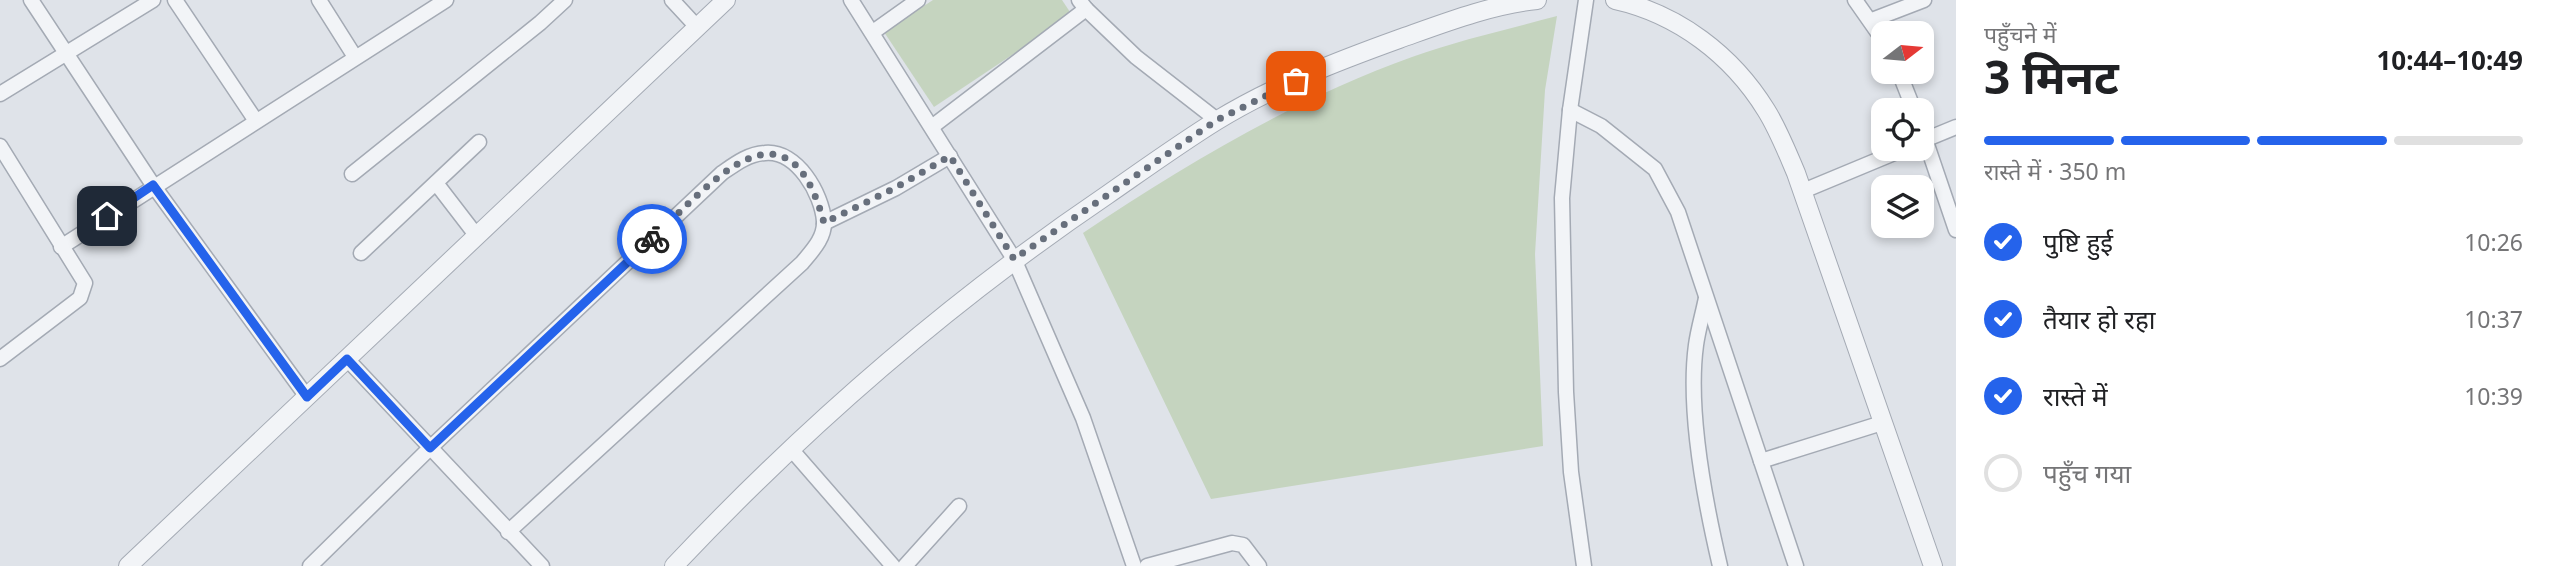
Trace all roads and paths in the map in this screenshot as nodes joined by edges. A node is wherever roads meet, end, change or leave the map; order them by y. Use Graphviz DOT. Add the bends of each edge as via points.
graph roads {
  1 [pos="30,0"];
  2 [pos="153,0"];
  3 [pos="175,0"];
  4 [pos="319,0"];
  5 [pos="446,0"];
  6 [pos="565,0"];
  7 [pos="672,0"];
  8 [pos="726,0"];
  9 [pos="851,0"];
  10 [pos="918,0"];
  11 [pos="1537,0"];
  12 [pos="1586,0"];
  13 [pos="1615,0"];
  14 [pos="1855,0"];
  15 [pos="1924,0"];
  16 [pos="1083,5"];
  17 [pos="1872,20"];
  18 [pos="697,27"];
  19 [pos="873,32"];
  20 [pos="65,55"];
  21 [pos="355,57"];
  22 [pos="0,94"];
  23 [pos="1570,110"];
  24 [pos="1217,120"];
  25 [pos="256,121"];
  26 [pos="933,126"];
  27 [pos="1956,127"];
  28 [pos="1934,134"];
  29 [pos="479,142"];
  30 [pos="0,146"];
  31 [pos="950,156"];
  32 [pos="1874,161"];
  33 [pos="1932,161"];
  34 [pos="352,174"];
  35 [pos="436,183"];
  36 [pos="153,185"];
  37 [pos="1803,191"];
  38 [pos="824,223"];
  39 [pos="1956,230"];
  40 [pos="476,235"];
  41 [pos="61,247"];
  42 [pos="362,253"];
  43 [pos="1014,259"];
  44 [pos="1707,297"];
  45 [pos="0,359"];
  46 [pos="347,359"];
  47 [pos="307,397"];
  48 [pos="1882,423"];
  49 [pos="430,448"];
  50 [pos="791,449"];
  51 [pos="1760,461"];
  52 [pos="959,506"];
  53 [pos="508,533"];
  54 [pos="128,566"];
  55 [pos="310,566"];
  56 [pos="541,566"];
  57 [pos="674,566"];
  58 [pos="894,566"];
  59 [pos="905,566"];
  60 [pos="1134,566"];
  61 [pos="1147,566"];
  62 [pos="1259,566"];
  63 [pos="1584,566"];
  64 [pos="1720,566"];
  65 [pos="1796,566"];
  66 [pos="1933,566"];
  1 -- 20 [label="street"];
  2 -- 20 [label="street"];
  3 -- 25 [label="street"];
  4 -- 21 [label="street"];
  5 -- 21 [label="street"];
  6 -- 34 [label="street"];
  7 -- 18 [label="street"];
  8 -- 18 [label="street"];
  9 -- 19 [label="street"];
  10 -- 19 [label="street"];
  11 -- 24 [label="street" via="1459,17 1367,50"];
  12 -- 23 [label="street"];
  13 -- 37 [label="street" via="1643,6 1687,28 1732,66 1767,110"];
  14 -- 17 [label="street"];
  15 -- 17 [label="street"];
  16 -- 24 [label="street" via="1136,57"];
  16 -- 26 [label="street"];
  18 -- 40 [label="street"];
  19 -- 26 [label="street"];
  20 -- 22 [label="street"];
  20 -- 36 [label="street"];
  21 -- 25 [label="street"];
  23 -- 44 [label="street" via="1601,126 1655,169 1678,212"];
  23 -- 63 [label="street" via="1562,198 1562,317 1571,472"];
  24 -- 43 [label="street"];
  25 -- 36 [label="street"];
  26 -- 31 [label="street"];
  27 -- 28 [label="street"];
  29 -- 35 [label="street"];
  30 -- 41 [label="street"];
  31 -- 38 [label="street"];
  31 -- 43 [label="street"];
  32 -- 37 [label="street"];
  33 -- 39 [label="street"];
  35 -- 40 [label="street"];
  35 -- 42 [label="street"];
  36 -- 41 [label="street"];
  36 -- 47 [label="street"];
  37 -- 48 [label="street"];
  38 -- 49 [label="street" via="807,176 790,160 768,152 746,158 722,173"];
  38 -- 53 [label="street" via="818,244 802,263"];
  40 -- 46 [label="street"];
  41 -- 45 [label="street" via="82,276 84,291"];
  43 -- 50 [label="street" via="916,336"];
  43 -- 60 [label="street" via="1083,418"];
  44 -- 51 [label="street"];
  44 -- 64 [label="street" via="1696,346 1694,383 1701,466"];
  46 -- 47 [label="street"];
  46 -- 49 [label="street"];
  47 -- 54 [label="street"];
  48 -- 51 [label="street"];
  48 -- 66 [label="street"];
  49 -- 53 [label="street"];
  49 -- 55 [label="street"];
  50 -- 57 [label="street" via="750,485"];
  50 -- 58 [label="street"];
  51 -- 65 [label="street"];
  52 -- 59 [label="street"];
  53 -- 56 [label="street"];
  61 -- 62 [label="street" via="1232,543 1243,545"];
}
